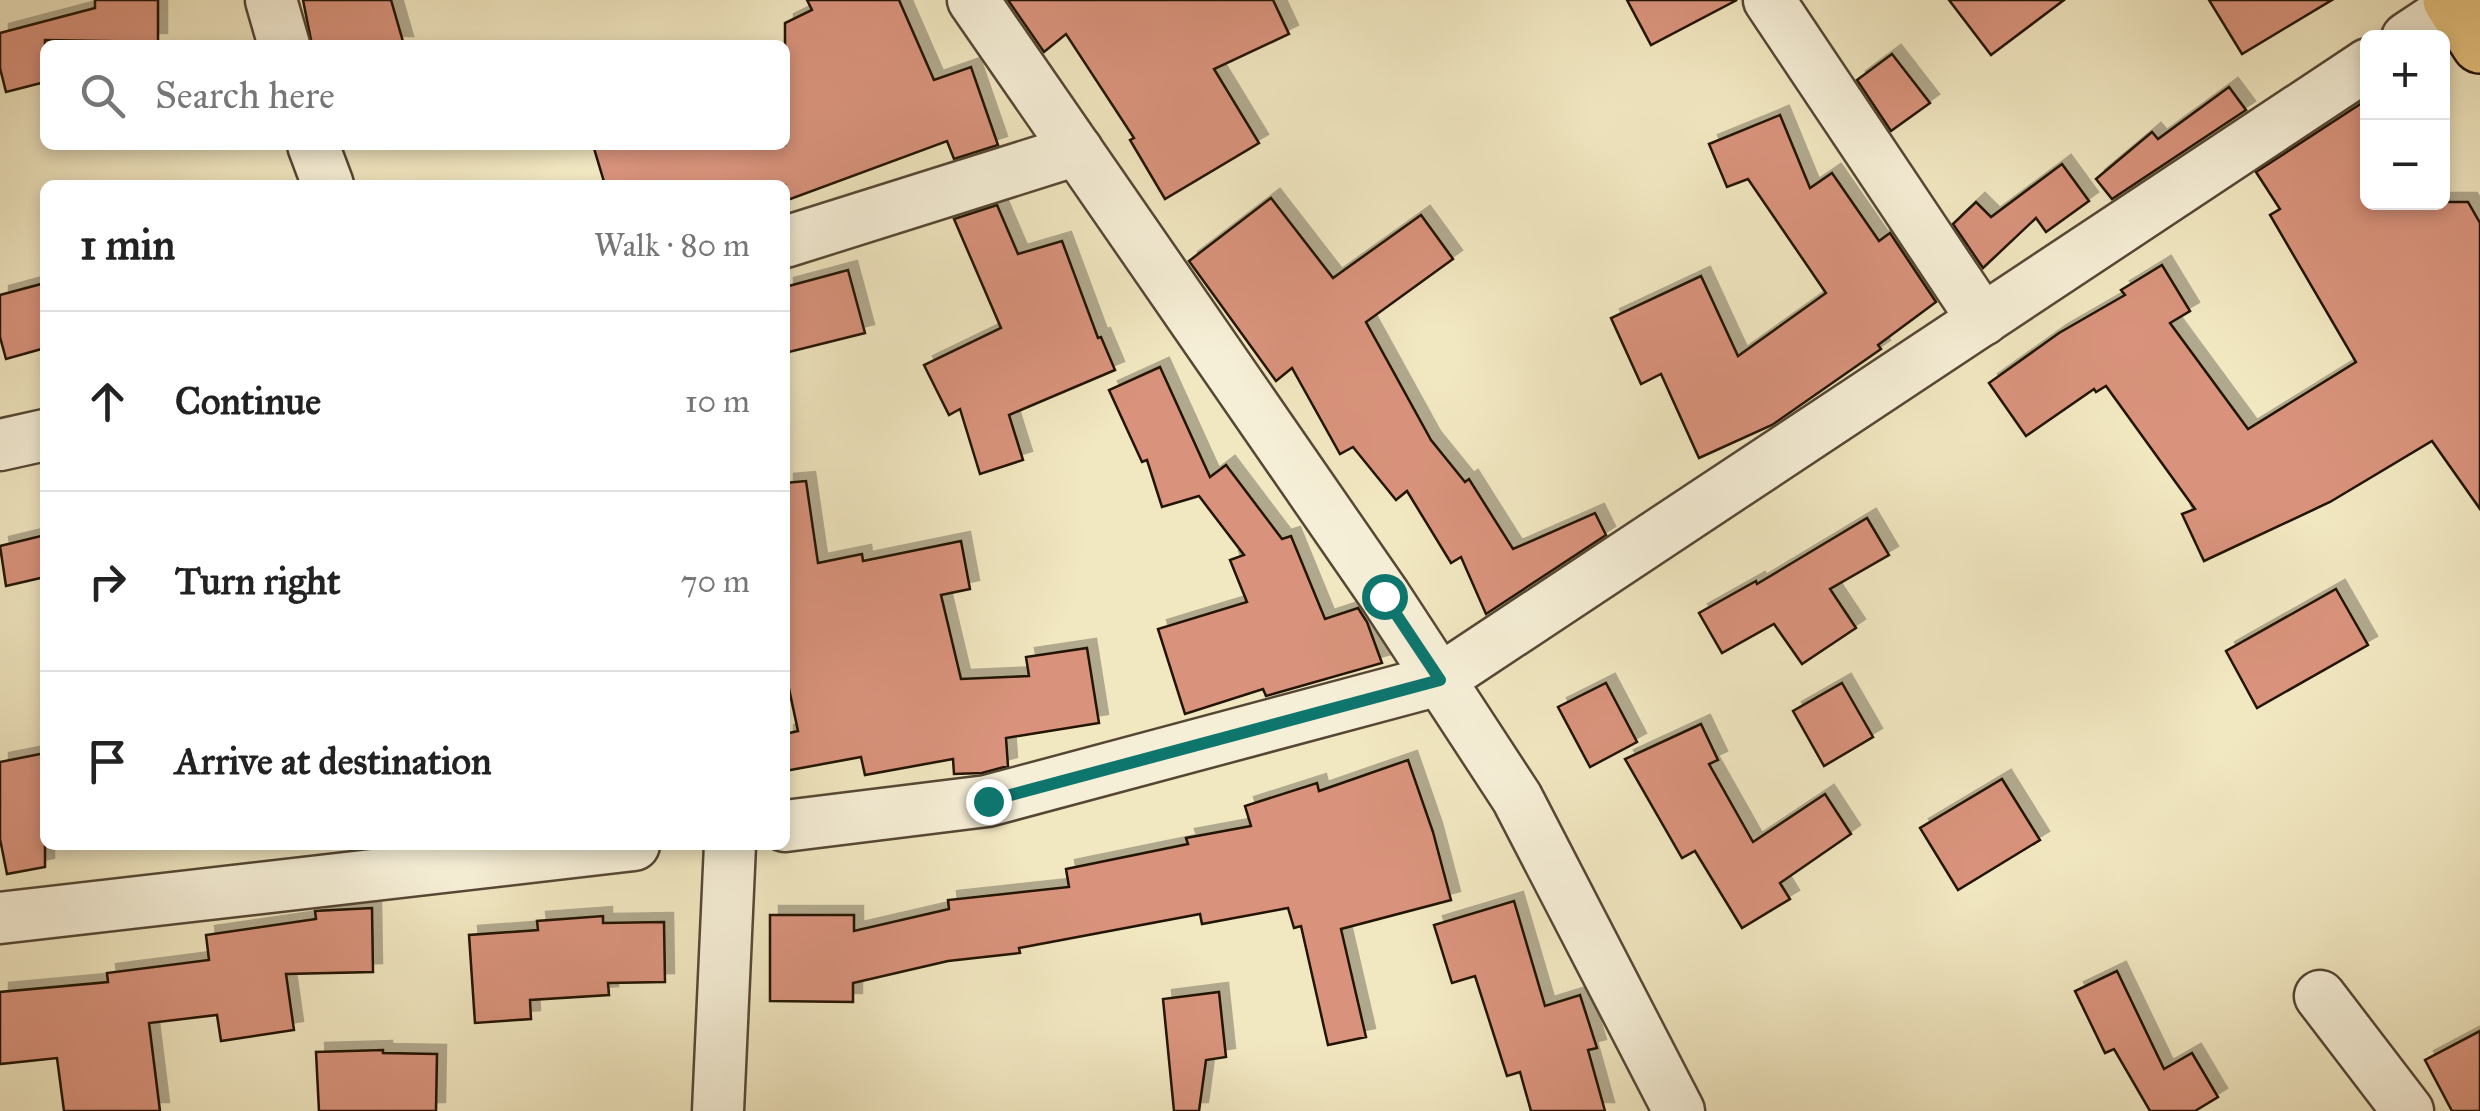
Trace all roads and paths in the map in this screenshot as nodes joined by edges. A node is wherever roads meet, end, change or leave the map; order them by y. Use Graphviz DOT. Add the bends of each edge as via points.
graph roads {
  1 [pos="270,0"];
  2 [pos="973,0"];
  3 [pos="1769,0"];
  4 [pos="2462,13"];
  5 [pos="2425,30"];
  6 [pos="282,40"];
  7 [pos="2360,69"];
  8 [pos="315,150"];
  9 [pos="1077,150"];
  10 [pos="326,180"];
  11 [pos="790,240"];
  12 [pos="1982,320"];
  13 [pos="40,436"];
  14 [pos="0,446"];
  15 [pos="1440,680"];
  16 [pos="790,825"];
  17 [pos="591,850"];
  18 [pos="730,850"];
  19 [pos="0,918"];
  20 [pos="2320,996"];
  21 [pos="718,1111"];
  22 [pos="1678,1111"];
  23 [pos="2408,1111"];
  1 -- 6 [label="street"];
  2 -- 9 [label="street"];
  3 -- 12 [label="street"];
  4 -- 5 [label="street"];
  7 -- 12 [label="street"];
  8 -- 10 [label="street"];
  9 -- 11 [label="street"];
  9 -- 15 [label="street"];
  12 -- 15 [label="street"];
  13 -- 14 [label="street"];
  15 -- 16 [label="street" via="988,801"];
  15 -- 22 [label="street" via="1517,798"];
  17 -- 19 [label="street"];
  18 -- 21 [label="street"];
  20 -- 23 [label="street"];
}
